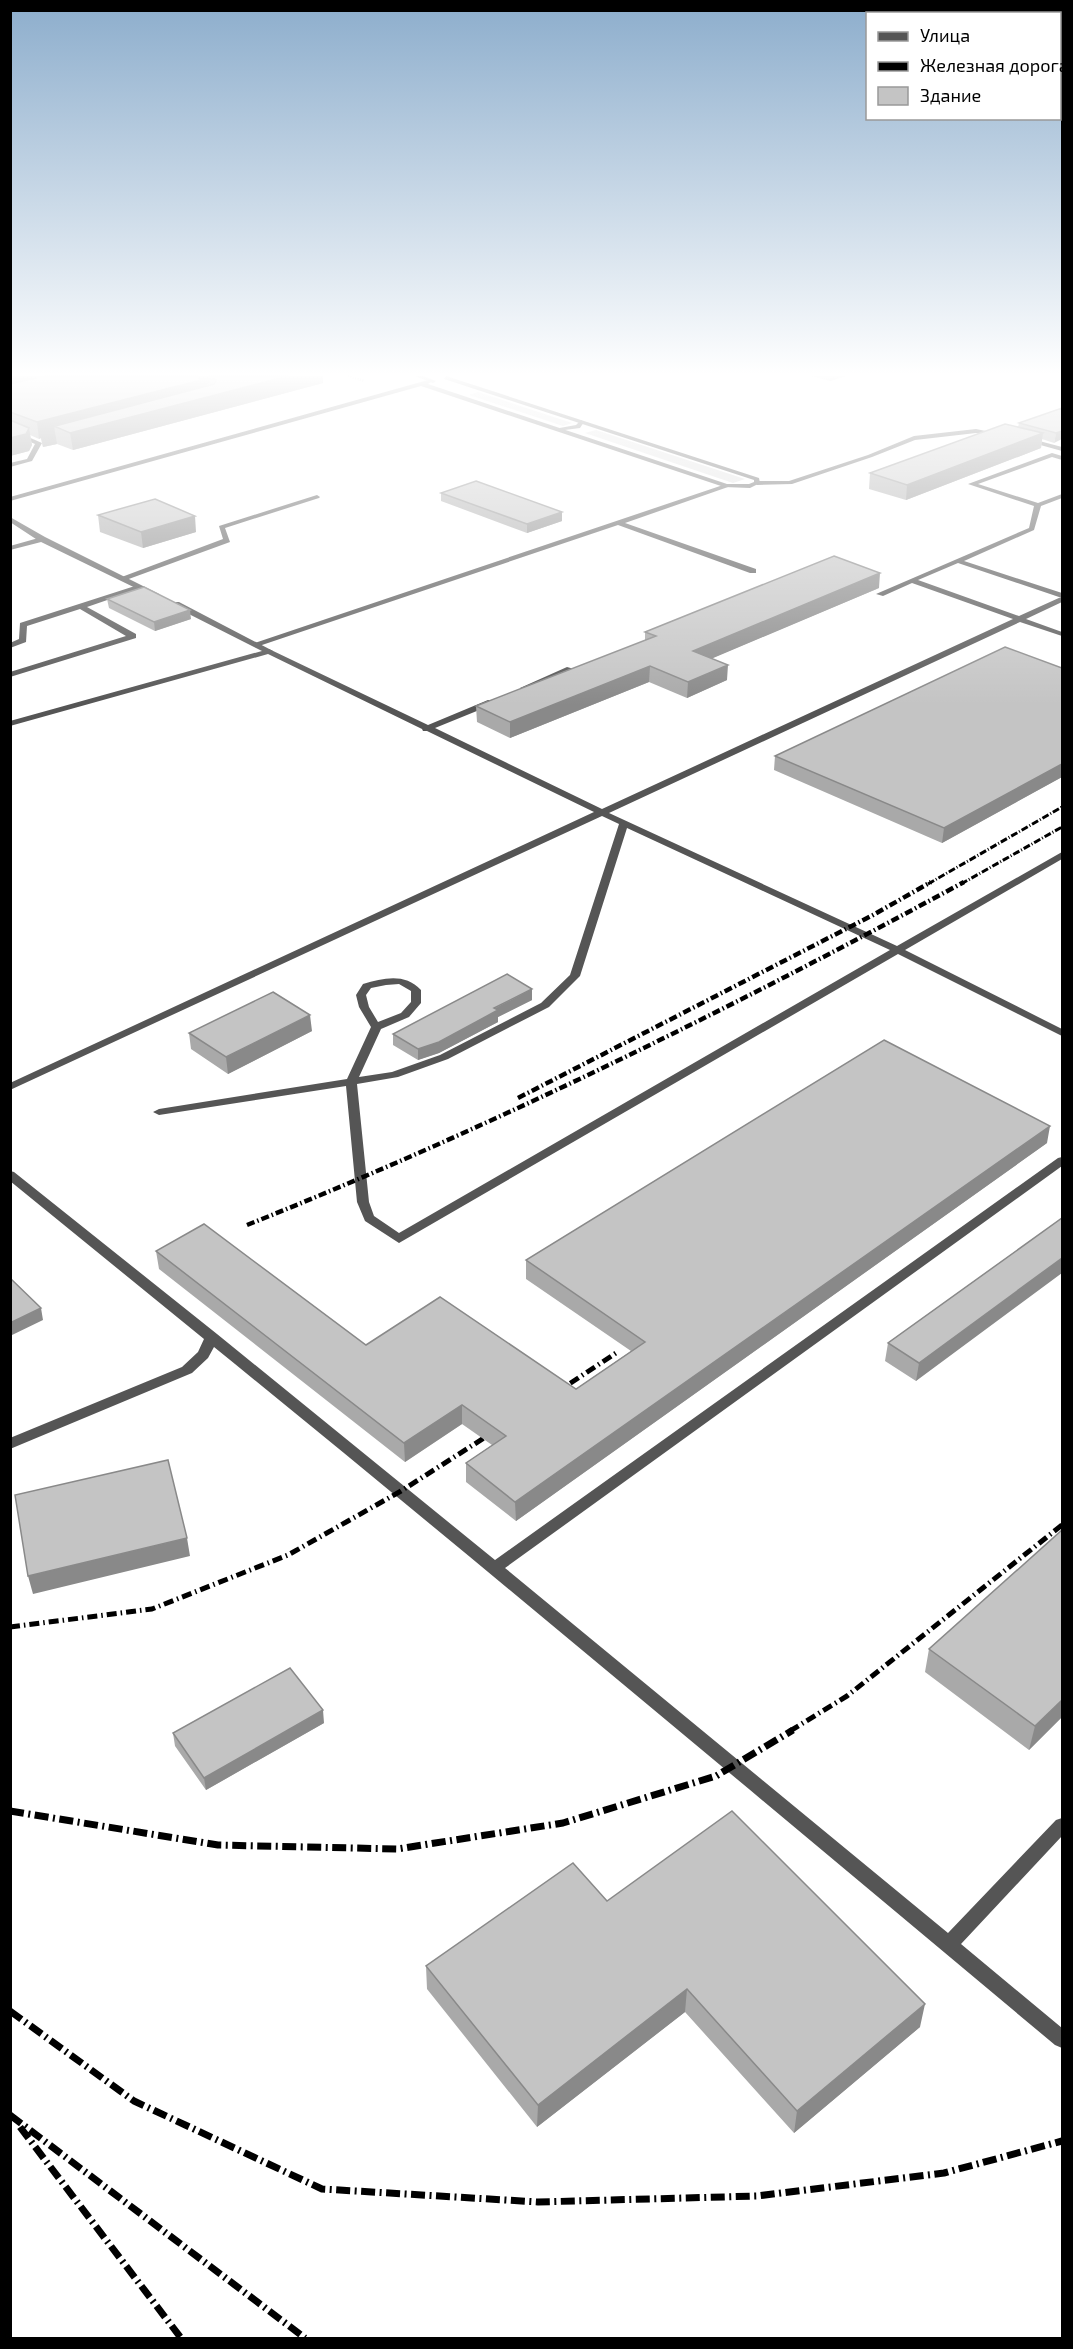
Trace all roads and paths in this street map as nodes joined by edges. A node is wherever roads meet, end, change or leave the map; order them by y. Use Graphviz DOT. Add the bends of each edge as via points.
graph roads {
  1 [pos="58,486"];
  2 [pos="726,486"];
  3 [pos="751,486"];
  4 [pos="976,486"];
  5 [pos="1062,496"];
  6 [pos="317,497"];
  7 [pos="10,499"];
  8 [pos="1038,506"];
  9 [pos="10,519"];
  10 [pos="618,523"];
  11 [pos="42,539"];
  12 [pos="10,548"];
  13 [pos="958,561"];
  14 [pos="753,571"];
  15 [pos="123,578"];
  16 [pos="913,581"];
  17 [pos="141,587"];
  18 [pos="880,594"];
  19 [pos="1062,595"];
  20 [pos="162,597"];
  21 [pos="1062,599"];
  22 [pos="173,603"];
  23 [pos="80,606"];
  24 [pos="1018,619"];
  25 [pos="1062,634"];
  26 [pos="256,644"];
  27 [pos="10,646"];
  28 [pos="269,651"];
  29 [pos="570,669"];
  30 [pos="10,675"];
  31 [pos="519,690"];
  32 [pos="498,699"];
  33 [pos="10,724"];
  34 [pos="426,729"];
  35 [pos="602,812"];
  36 [pos="624,823"];
  37 [pos="1062,855"];
  38 [pos="895,950"];
  39 [pos="376,1027"];
  40 [pos="1062,1033"];
  41 [pos="351,1083"];
  42 [pos="10,1087"];
  43 [pos="159,1112"];
  44 [pos="1062,1161"];
  45 [pos="10,1175"];
  46 [pos="212,1337"];
  47 [pos="10,1444"];
  48 [pos="493,1569"];
  49 [pos="1062,1825"];
  50 [pos="948,1946"];
  51 [pos="1062,2039"];
  1 -- 7 [label="street"];
  2 -- 3 [label="street"];
  2 -- 10 [label="street"];
  4 -- 8 [label="street"];
  5 -- 8 [label="street"];
  6 -- 15 [label="street" via="221,527 226,540"];
  8 -- 13 [label="street" via="1032,529"];
  9 -- 11 [label="street"];
  10 -- 14 [label="street"];
  10 -- 26 [label="street"];
  11 -- 12 [label="street"];
  11 -- 15 [label="street"];
  13 -- 16 [label="street"];
  13 -- 19 [label="street"];
  15 -- 17 [label="street"];
  16 -- 18 [label="street"];
  16 -- 24 [label="street"];
  17 -- 20 [label="street"];
  17 -- 23 [label="street"];
  21 -- 24 [label="street"];
  22 -- 26 [label="street"];
  23 -- 27 [label="street" via="23,625 23,640"];
  23 -- 30 [label="street" via="133,636"];
  24 -- 25 [label="street"];
  24 -- 35 [label="street"];
  26 -- 28 [label="street"];
  28 -- 33 [label="street"];
  28 -- 34 [label="street"];
  29 -- 31 [label="street"];
  32 -- 34 [label="street"];
  34 -- 35 [label="street"];
  35 -- 36 [label="street"];
  35 -- 42 [label="street"];
  36 -- 38 [label="street"];
  36 -- 41 [label="street" via="575,976 545,1005 444,1057 394,1075"];
  37 -- 38 [label="street"];
  38 -- 40 [label="street"];
  38 -- 41 [label="street" via="399,1239 369,1218 363,1202"];
  39 -- 39 [label="street" via="361,995 367,986 388,980 406,982 416,990 416,1003 405,1015"];
  39 -- 41 [label="street"];
  41 -- 43 [label="street"];
  44 -- 48 [label="street"];
  45 -- 46 [label="street"];
  46 -- 47 [label="street" via="203,1355 187,1370"];
  46 -- 48 [label="street"];
  48 -- 50 [label="street"];
  49 -- 50 [label="street"];
  50 -- 51 [label="street"];
}
